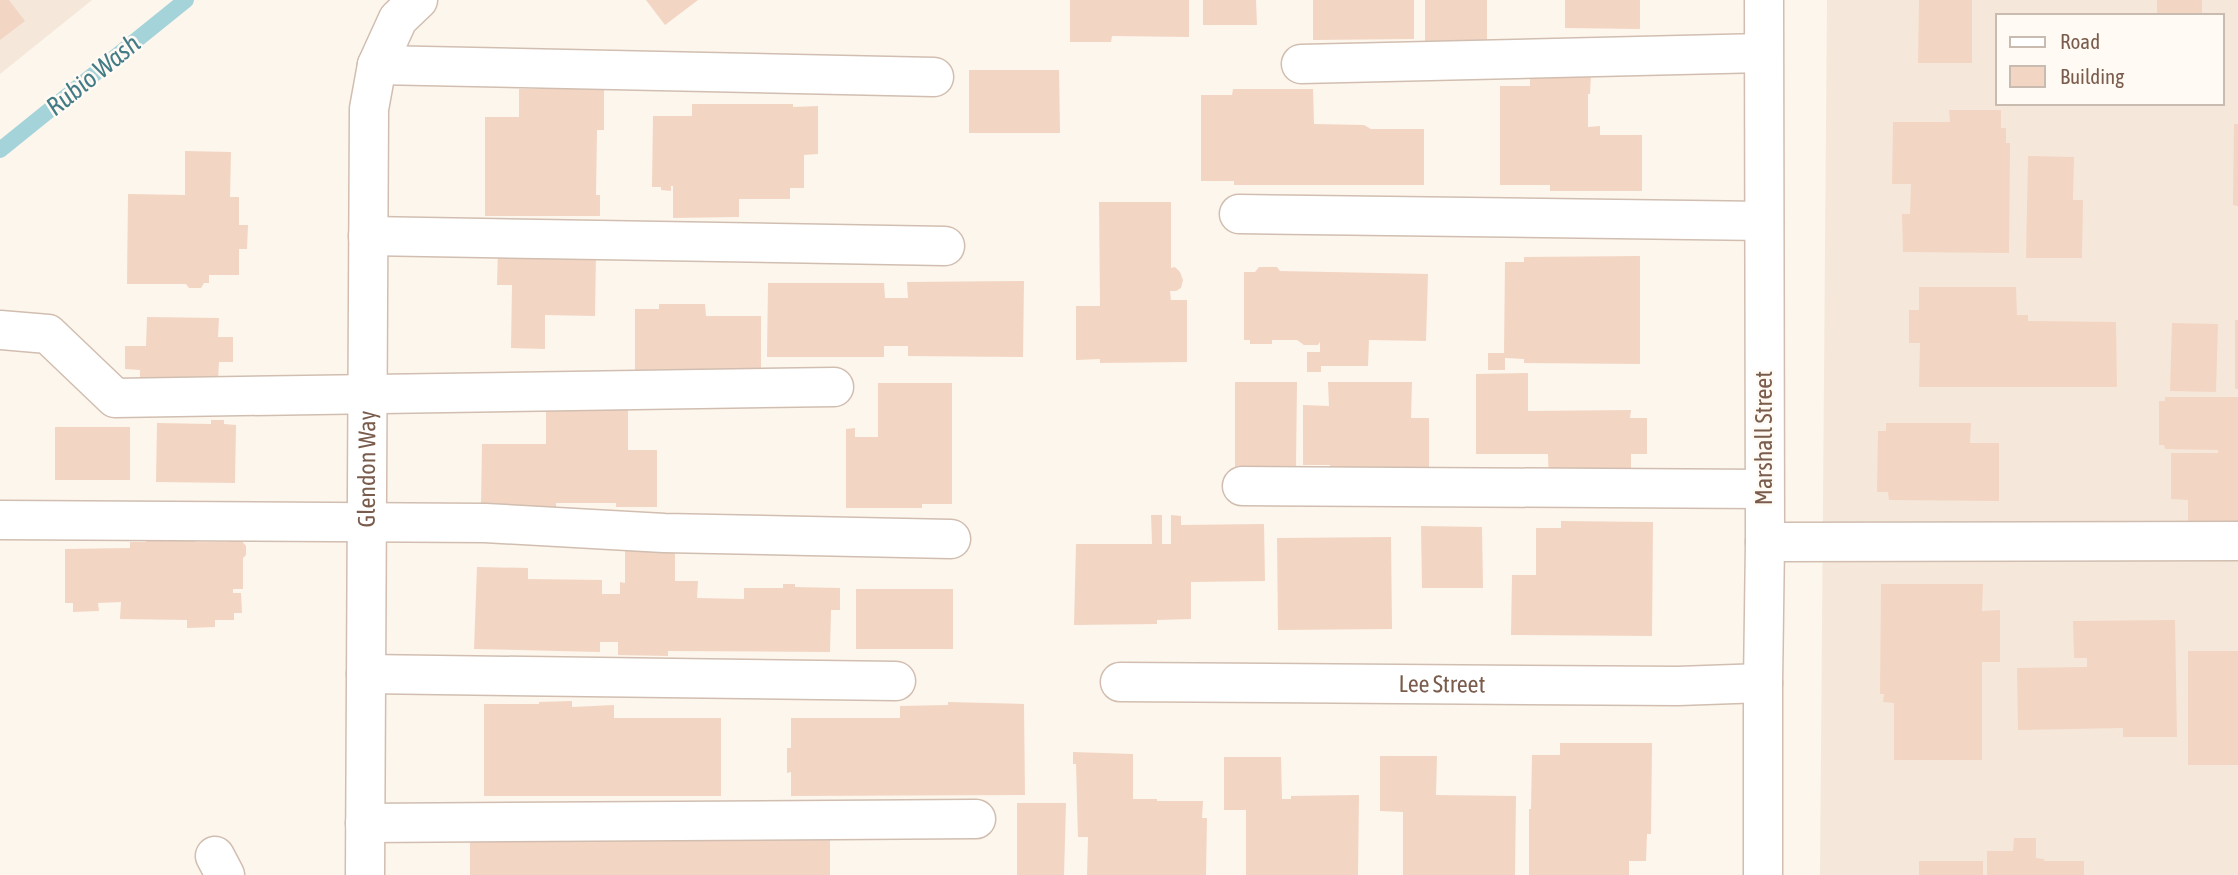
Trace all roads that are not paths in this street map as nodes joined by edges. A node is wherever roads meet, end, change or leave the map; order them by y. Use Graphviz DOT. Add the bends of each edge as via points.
graph roads {
  1 [pos="418,0"];
  2 [pos="1764,0"];
  3 [pos="1763,53"];
  4 [pos="1301,64"];
  5 [pos="377,65"];
  6 [pos="934,77"];
  7 [pos="1239,214"];
  8 [pos="1764,221"];
  9 [pos="368,236"];
  10 [pos="945,246"];
  11 [pos="0,330"];
  12 [pos="834,387"];
  13 [pos="368,394"];
  14 [pos="1242,486"];
  15 [pos="1764,489"];
  16 [pos="0,520"];
  17 [pos="367,522"];
  18 [pos="951,539"];
  19 [pos="2238,541"];
  20 [pos="1765,542"];
  21 [pos="366,674"];
  22 [pos="896,681"];
  23 [pos="1121,682"];
  24 [pos="1763,684"];
  25 [pos="976,819"];
  26 [pos="365,823"];
  27 [pos="365,875"];
  28 [pos="1763,875"];
  1 -- 5 [label="street, Glendon Way" via="398,19"];
  2 -- 3 [label="street, Marshall Street"];
  3 -- 4 [label="street"];
  3 -- 8 [label="street, Marshall Street"];
  5 -- 6 [label="street"];
  5 -- 9 [label="street, Glendon Way" via="369,109"];
  7 -- 8 [label="street"];
  8 -- 15 [label="street, Marshall Street"];
  9 -- 10 [label="street"];
  9 -- 13 [label="street, Glendon Way"];
  11 -- 13 [label="street" via="48,334 115,398"];
  12 -- 13 [label="street"];
  13 -- 17 [label="street, Glendon Way"];
  14 -- 15 [label="street"];
  15 -- 20 [label="street, Marshall Street"];
  16 -- 17 [label="street"];
  17 -- 18 [label="street"];
  17 -- 21 [label="street, Glendon Way"];
  19 -- 20 [label="street"];
  20 -- 24 [label="street, Marshall Street"];
  21 -- 22 [label="street"];
  21 -- 26 [label="street, Glendon Way"];
  23 -- 24 [label="street, Lee Street"];
  24 -- 28 [label="street, Marshall Street"];
  25 -- 26 [label="street"];
  26 -- 27 [label="street, Glendon Way"];
}
